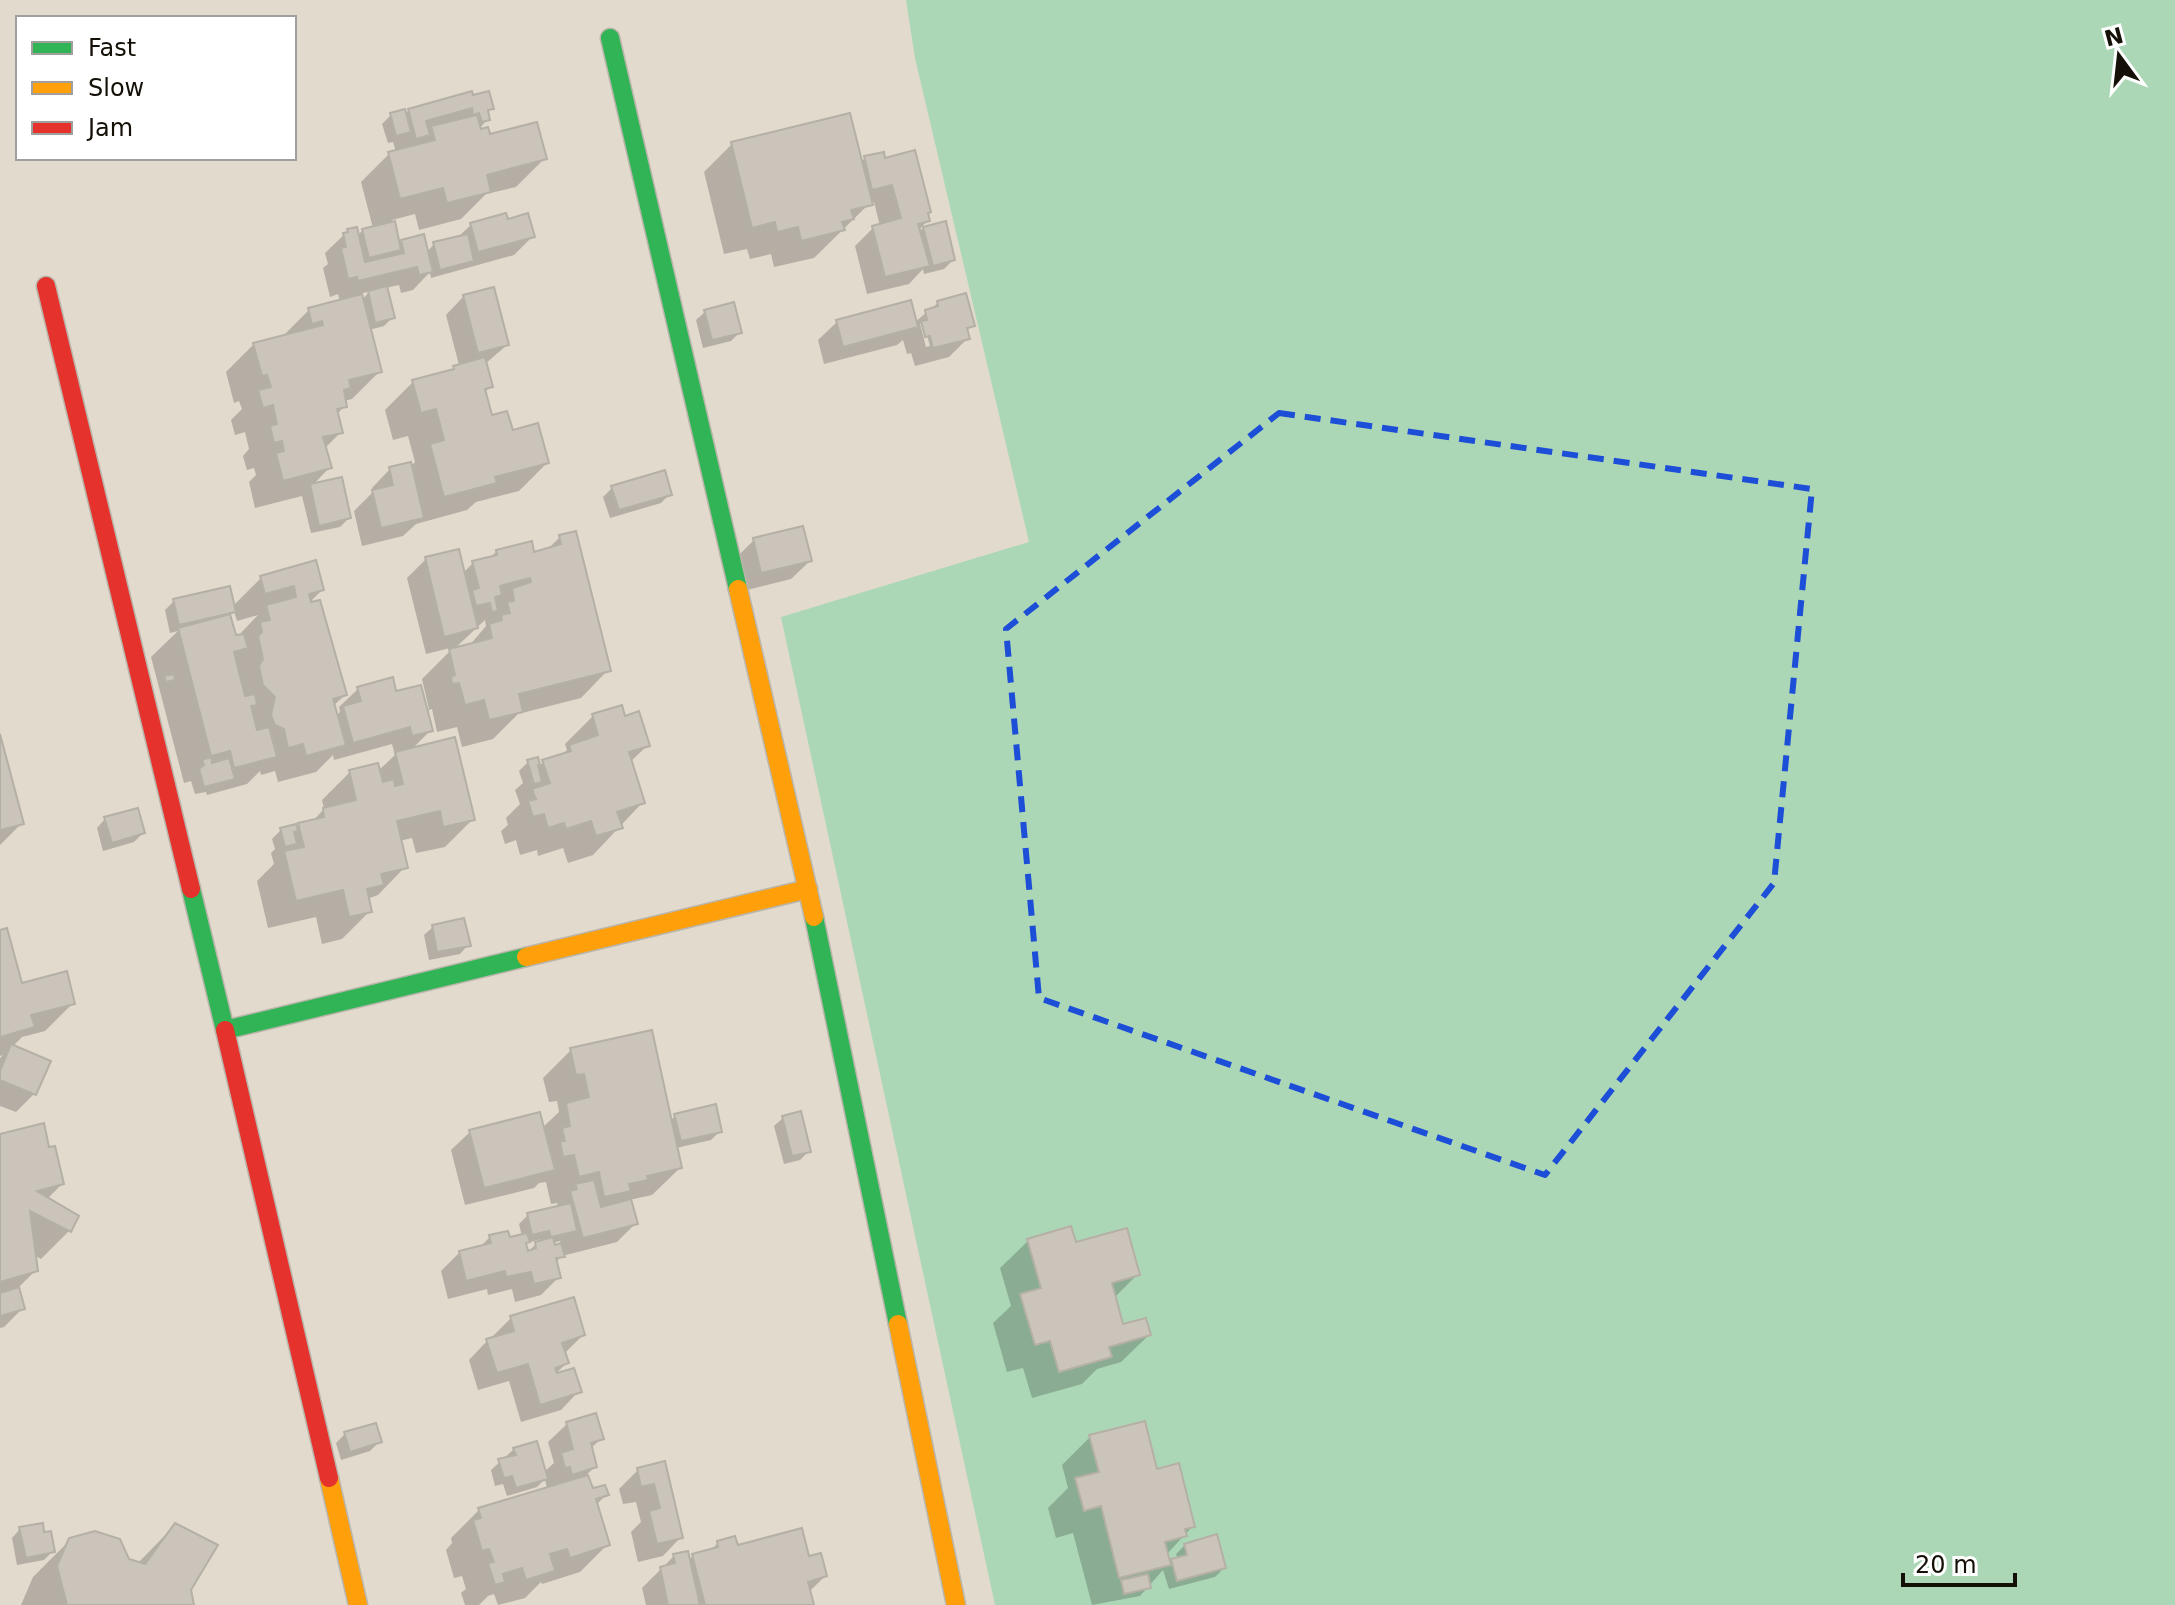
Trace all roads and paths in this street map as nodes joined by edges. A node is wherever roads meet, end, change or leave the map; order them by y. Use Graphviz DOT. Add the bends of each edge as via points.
graph roads {
  1 [pos="610,38"];
  2 [pos="46,286"];
  3 [pos="808,889"];
  4 [pos="225,1030"];
  5 [pos="358,1605"];
  6 [pos="956,1605"];
  1 -- 3 [label="street"];
  2 -- 4 [label="street"];
  3 -- 4 [label="street"];
  3 -- 6 [label="street"];
  4 -- 5 [label="street"];
}
